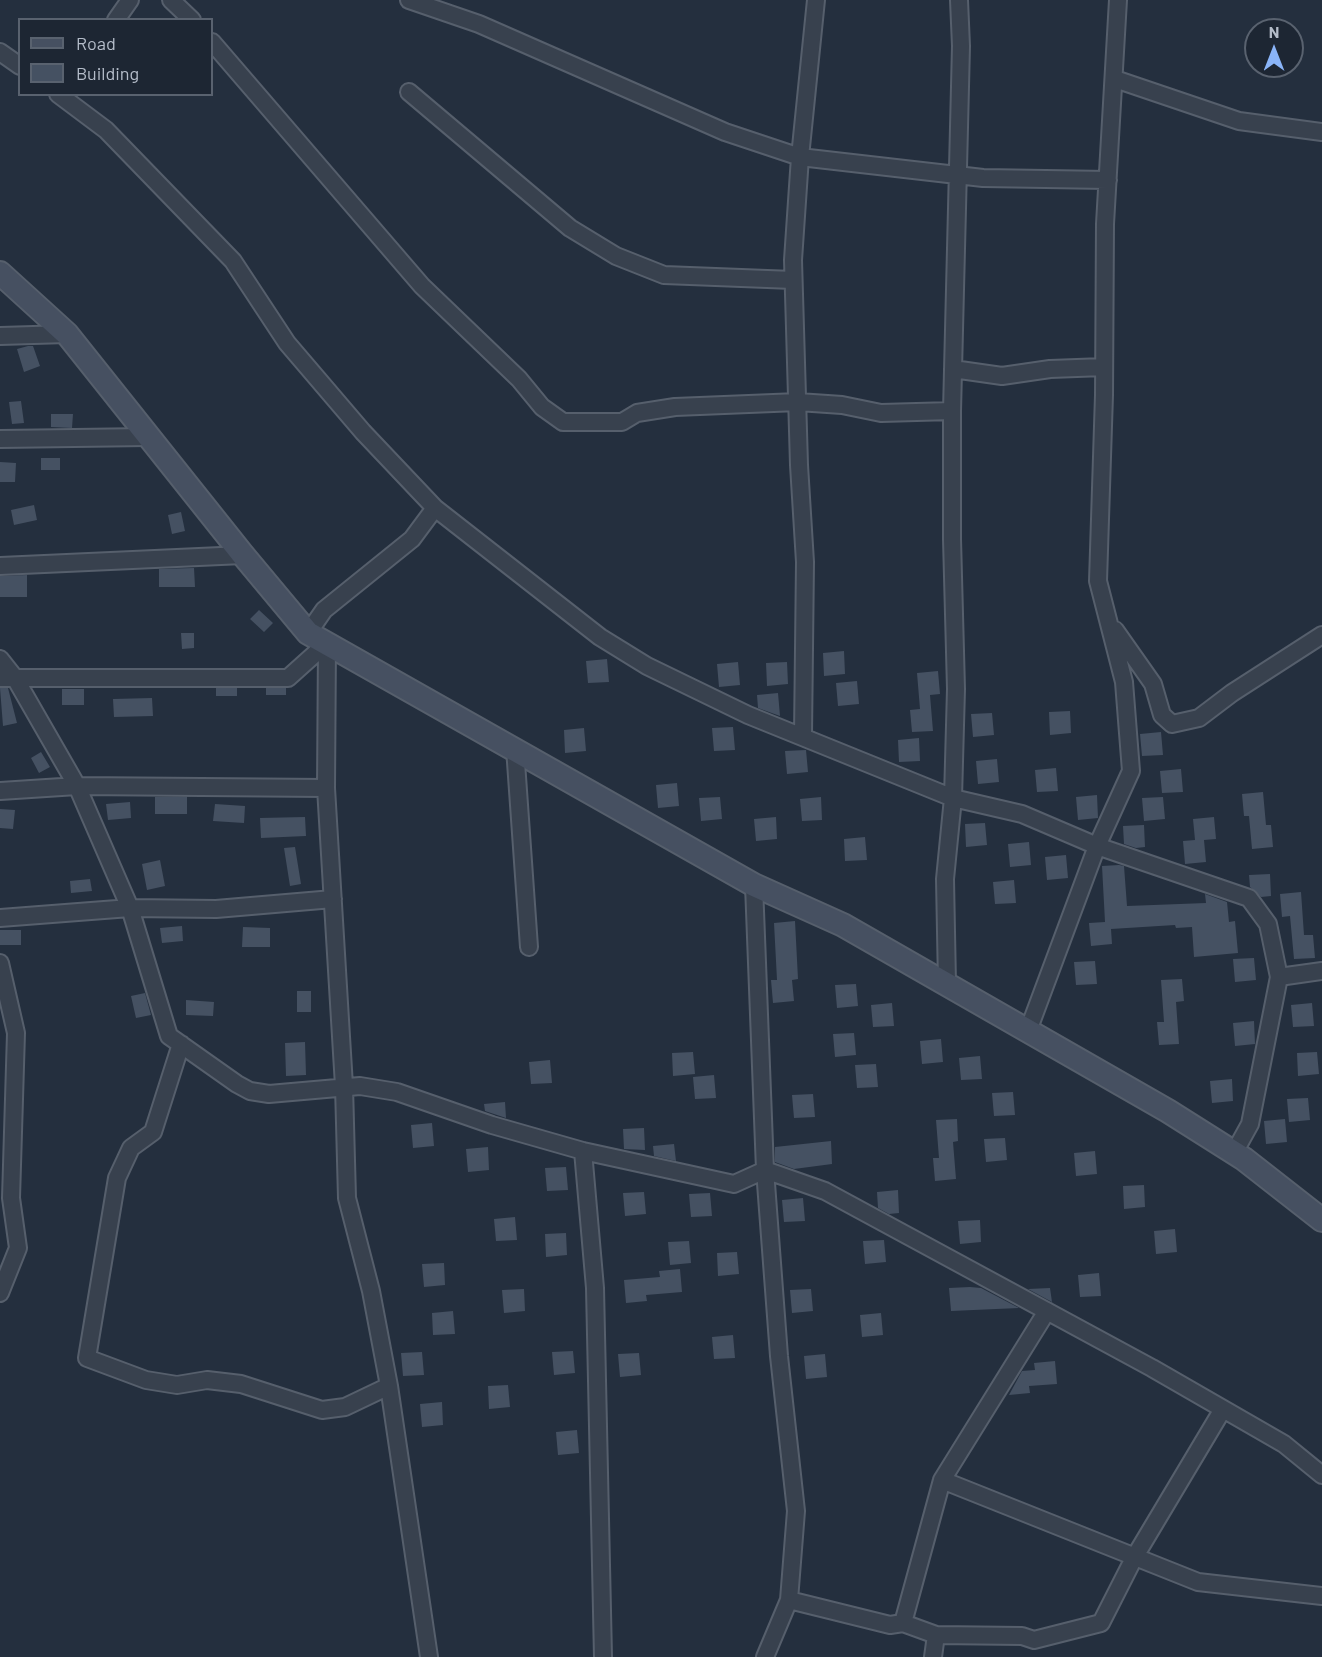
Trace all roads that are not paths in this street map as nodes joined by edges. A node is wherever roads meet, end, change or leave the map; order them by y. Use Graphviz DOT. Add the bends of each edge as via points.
graph roads {
  1 [pos="130,0"];
  2 [pos="171,0"];
  3 [pos="409,0"];
  4 [pos="816,0"];
  5 [pos="959,0"];
  6 [pos="1118,0"];
  7 [pos="117,18"];
  8 [pos="190,18"];
  9 [pos="213,43"];
  10 [pos="0,52"];
  11 [pos="18,65"];
  12 [pos="1115,79"];
  13 [pos="410,92"];
  14 [pos="60,96"];
  15 [pos="1322,132"];
  16 [pos="800,157"];
  17 [pos="958,174"];
  18 [pos="1108,180"];
  19 [pos="0,273"];
  20 [pos="793,280"];
  21 [pos="67,334"];
  22 [pos="0,336"];
  23 [pos="1104,367"];
  24 [pos="953,369"];
  25 [pos="798,402"];
  26 [pos="952,411"];
  27 [pos="148,437"];
  28 [pos="0,439"];
  29 [pos="435,508"];
  30 [pos="243,555"];
  31 [pos="0,566"];
  32 [pos="1108,619"];
  33 [pos="1322,635"];
  34 [pos="318,638"];
  35 [pos="0,659"];
  36 [pos="8,678"];
  37 [pos="803,735"];
  38 [pos="515,748"];
  39 [pos="76,786"];
  40 [pos="326,788"];
  41 [pos="0,791"];
  42 [pos="953,798"];
  43 [pos="1097,846"];
  44 [pos="754,885"];
  45 [pos="333,899"];
  46 [pos="130,908"];
  47 [pos="0,918"];
  48 [pos="529,947"];
  49 [pos="0,963"];
  50 [pos="1322,971"];
  51 [pos="1279,976"];
  52 [pos="946,984"];
  53 [pos="1028,1031"];
  54 [pos="181,1044"];
  55 [pos="344,1086"];
  56 [pos="6,1146"];
  57 [pos="583,1151"];
  58 [pos="1234,1153"];
  59 [pos="765,1170"];
  60 [pos="1322,1220"];
  61 [pos="0,1293"];
  62 [pos="1047,1311"];
  63 [pos="389,1386"];
  64 [pos="1223,1409"];
  65 [pos="1322,1474"];
  66 [pos="942,1480"];
  67 [pos="1134,1558"];
  68 [pos="1322,1596"];
  69 [pos="789,1600"];
  70 [pos="903,1623"];
  71 [pos="936,1635"];
  72 [pos="1036,1649"];
  73 [pos="429,1657"];
  74 [pos="603,1657"];
  75 [pos="765,1657"];
  76 [pos="933,1657"];
  1 -- 7 [label="street"];
  2 -- 8 [label="street"];
  3 -- 16 [label="street" via="479,24 725,132"];
  4 -- 16 [label="street"];
  5 -- 17 [label="street"];
  6 -- 12 [label="street"];
  9 -- 25 [label="street" via="422,286 519,379 542,407 563,422 622,422 637,413 675,407"];
  10 -- 11 [label="street"];
  12 -- 15 [label="street" via="1239,121"];
  12 -- 18 [label="street"];
  13 -- 20 [label="street" via="570,228 616,256 664,275"];
  14 -- 29 [label="street" via="106,130 233,261 287,342 363,432"];
  16 -- 17 [label="street"];
  16 -- 20 [label="street"];
  17 -- 18 [label="street"];
  17 -- 24 [label="street"];
  18 -- 23 [label="street"];
  19 -- 21 [label="street"];
  20 -- 25 [label="street"];
  21 -- 22 [label="street"];
  21 -- 27 [label="street"];
  23 -- 24 [label="street" via="1002,376"];
  23 -- 32 [label="street" via="1098,581"];
  24 -- 26 [label="street"];
  25 -- 26 [label="street" via="881,413"];
  25 -- 37 [label="street" via="805,562"];
  26 -- 42 [label="street" via="956,689"];
  27 -- 28 [label="street"];
  27 -- 30 [label="street"];
  29 -- 34 [label="street" via="412,538 324,610"];
  29 -- 37 [label="street" via="600,637 646,666 748,715"];
  30 -- 31 [label="street"];
  30 -- 34 [label="street"];
  32 -- 33 [label="street" via="1152,684 1162,715 1172,724 1200,718"];
  32 -- 43 [label="street" via="1124,682 1131,771"];
  34 -- 36 [label="street" via="288,678"];
  34 -- 38 [label="street"];
  34 -- 40 [label="street"];
  35 -- 36 [label="street"];
  36 -- 39 [label="street"];
  37 -- 42 [label="street"];
  38 -- 44 [label="street"];
  38 -- 48 [label="street"];
  39 -- 40 [label="street"];
  39 -- 41 [label="street"];
  39 -- 46 [label="street"];
  40 -- 45 [label="street"];
  42 -- 43 [label="street" via="1022,814"];
  42 -- 52 [label="street" via="945,879"];
  43 -- 51 [label="street" via="1249,898 1269,924"];
  43 -- 53 [label="street"];
  44 -- 52 [label="street" via="843,925"];
  44 -- 59 [label="street"];
  45 -- 46 [label="street" via="216,909"];
  45 -- 55 [label="street"];
  46 -- 47 [label="street"];
  46 -- 54 [label="street" via="169,1036"];
  49 -- 56 [label="street" via="16,1033"];
  50 -- 51 [label="street"];
  51 -- 58 [label="street" via="1250,1124"];
  52 -- 53 [label="street"];
  53 -- 58 [label="street"];
  54 -- 55 [label="street" via="250,1091 269,1094"];
  54 -- 63 [label="street" via="153,1132 131,1148 117,1178 87,1358 147,1380 177,1385 207,1380 241,1384 322,1410 345,1407"];
  55 -- 57 [label="street" via="397,1092"];
  55 -- 63 [label="street" via="347,1198 371,1291"];
  56 -- 61 [label="street" via="18,1248"];
  57 -- 59 [label="street" via="734,1184"];
  57 -- 74 [label="street" via="595,1288"];
  58 -- 60 [label="street"];
  59 -- 62 [label="street" via="825,1191"];
  59 -- 69 [label="street" via="796,1511"];
  62 -- 64 [label="street"];
  62 -- 66 [label="street"];
  63 -- 73 [label="street"];
  64 -- 65 [label="street" via="1284,1444"];
  64 -- 67 [label="street"];
  66 -- 67 [label="street"];
  66 -- 70 [label="street"];
  67 -- 68 [label="street" via="1198,1582"];
  67 -- 72 [label="street" via="1101,1623"];
  69 -- 70 [label="street" via="890,1625"];
  69 -- 75 [label="street"];
  70 -- 71 [label="street"];
  71 -- 72 [label="street" via="1022,1636"];
  71 -- 76 [label="street"];
}
